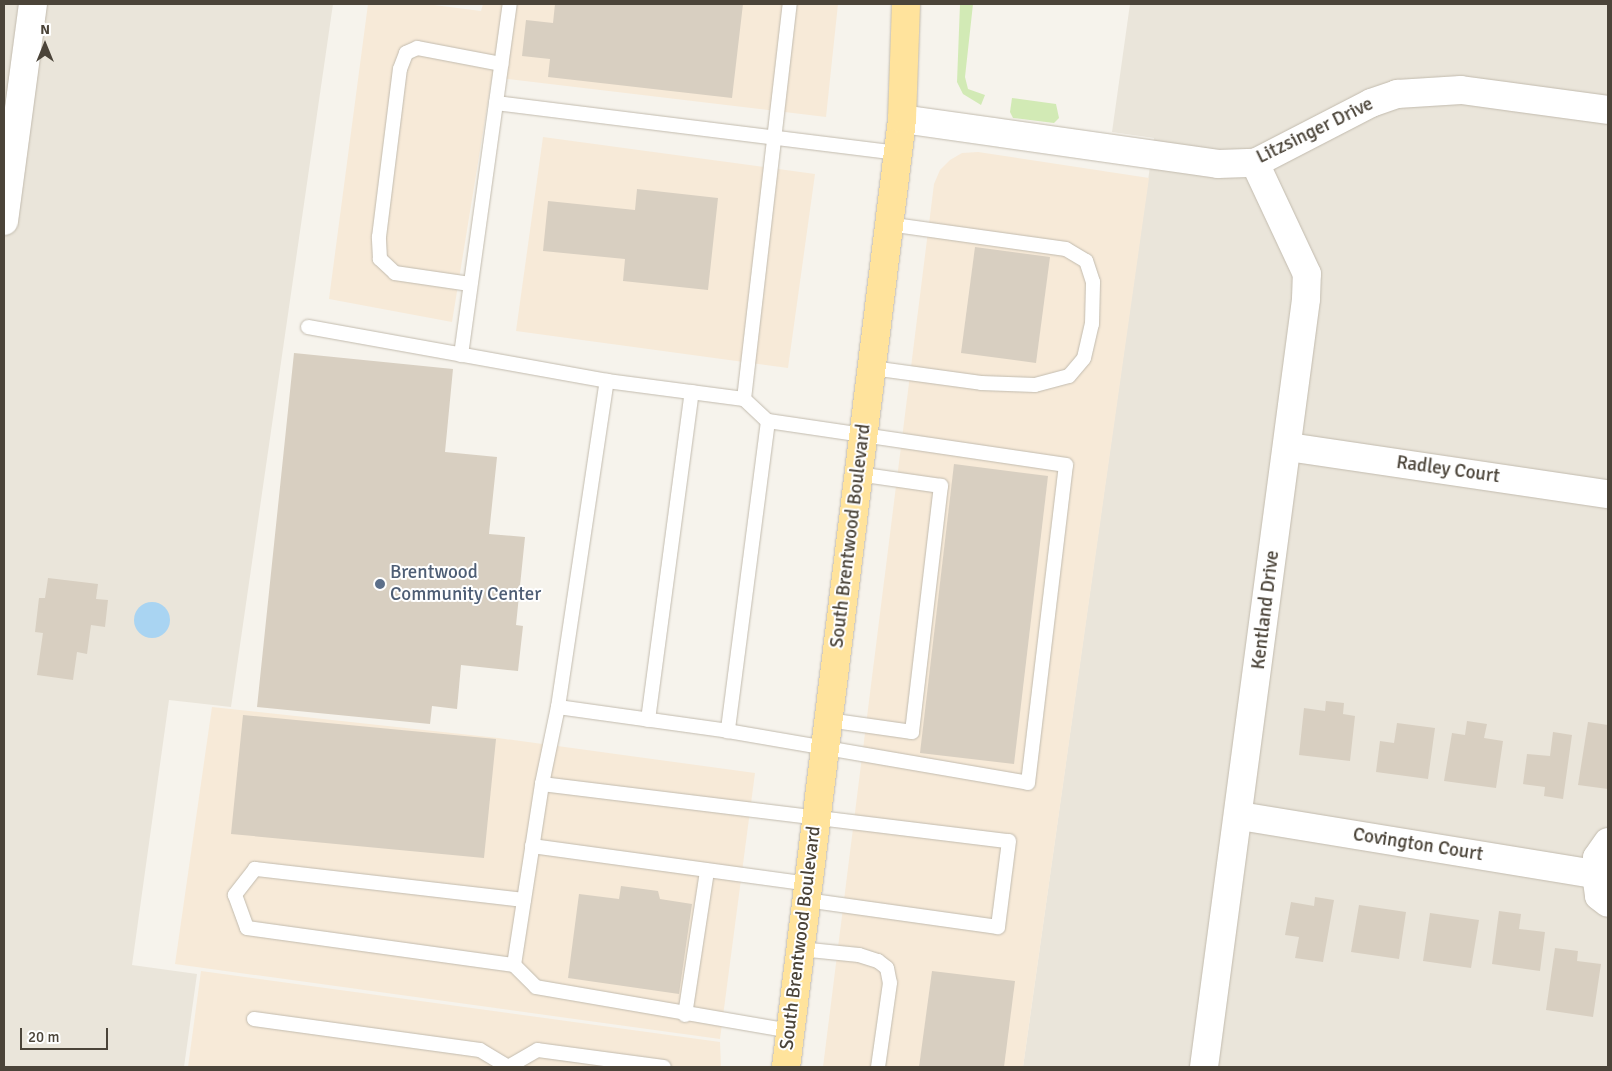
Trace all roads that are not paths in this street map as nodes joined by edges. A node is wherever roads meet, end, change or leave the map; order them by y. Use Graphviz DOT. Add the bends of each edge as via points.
graph roads {
  1 [pos="34,4"];
  2 [pos="510,4"];
  3 [pos="790,4"];
  4 [pos="906,4"];
  5 [pos="501,64"];
  6 [pos="496,103"];
  7 [pos="1608,110"];
  8 [pos="902,118"];
  9 [pos="776,138"];
  10 [pos="898,152"];
  11 [pos="1255,163"];
  12 [pos="4,221"];
  13 [pos="889,224"];
  14 [pos="470,284"];
  15 [pos="308,328"];
  16 [pos="460,355"];
  17 [pos="872,368"];
  18 [pos="607,381"];
  19 [pos="692,392"];
  20 [pos="744,399"];
  21 [pos="768,421"];
  22 [pos="863,436"];
  23 [pos="1288,447"];
  24 [pos="858,474"];
  25 [pos="1608,494"];
  26 [pos="558,707"];
  27 [pos="648,720"];
  28 [pos="828,720"];
  29 [pos="728,731"];
  30 [pos="824,749"];
  31 [pos="542,784"];
  32 [pos="816,815"];
  33 [pos="1240,816"];
  34 [pos="1608,842"];
  35 [pos="532,846"];
  36 [pos="707,871"];
  37 [pos="1596,874"];
  38 [pos="807,892"];
  39 [pos="524,900"];
  40 [pos="1608,903"];
  41 [pos="800,949"];
  42 [pos="514,965"];
  43 [pos="685,1015"];
  44 [pos="254,1019"];
  45 [pos="790,1031"];
  46 [pos="508,1067"];
  47 [pos="664,1067"];
  48 [pos="786,1067"];
  49 [pos="878,1067"];
  50 [pos="1204,1067"];
  1 -- 12 [label="street"];
  2 -- 5 [label="lane"];
  3 -- 9 [label="lane"];
  4 -- 8 [label="main road, South Brentwood Boulevard"];
  5 -- 6 [label="lane"];
  5 -- 14 [label="lane" via="418,48 406,54 400,68 379,237 380,259 395,273"];
  6 -- 9 [label="lane"];
  6 -- 14 [label="lane"];
  7 -- 11 [label="street, Litzsinger Drive" via="1461,90 1397,94 1371,102"];
  8 -- 10 [label="main road, South Brentwood Boulevard"];
  8 -- 11 [label="street, Litzsinger Drive" via="1218,164"];
  9 -- 10 [label="lane"];
  9 -- 20 [label="lane"];
  10 -- 13 [label="main road, South Brentwood Boulevard"];
  11 -- 23 [label="street, Kentland Drive" via="1307,274"];
  13 -- 17 [label="main road, South Brentwood Boulevard"];
  13 -- 17 [label="lane" via="1066,249 1086,261 1093,282 1092,324 1084,358 1069,376 1035,385 981,383"];
  14 -- 16 [label="lane"];
  15 -- 16 [label="lane"];
  16 -- 18 [label="lane"];
  17 -- 22 [label="main road, South Brentwood Boulevard"];
  18 -- 19 [label="lane"];
  18 -- 26 [label="lane"];
  19 -- 20 [label="lane"];
  19 -- 27 [label="lane"];
  20 -- 21 [label="lane"];
  21 -- 22 [label="lane"];
  21 -- 29 [label="lane"];
  22 -- 24 [label="main road, South Brentwood Boulevard"];
  22 -- 30 [label="lane" via="1066,465 1049,629 1028,783"];
  23 -- 25 [label="street, Radley Court"];
  23 -- 33 [label="street, Kentland Drive"];
  24 -- 28 [label="main road, South Brentwood Boulevard"];
  24 -- 28 [label="lane" via="941,486 912,732"];
  26 -- 27 [label="lane"];
  26 -- 31 [label="lane"];
  27 -- 29 [label="lane"];
  28 -- 30 [label="main road, South Brentwood Boulevard"];
  29 -- 30 [label="lane"];
  30 -- 32 [label="main road, South Brentwood Boulevard"];
  31 -- 32 [label="lane"];
  31 -- 35 [label="lane"];
  32 -- 38 [label="main road, South Brentwood Boulevard"];
  32 -- 38 [label="lane" via="1009,842 998,927"];
  33 -- 37 [label="street, Covington Court"];
  33 -- 50 [label="street, Kentland Drive"];
  34 -- 37 [label="street" via="1597,858"];
  35 -- 36 [label="lane"];
  35 -- 39 [label="lane"];
  36 -- 38 [label="lane"];
  36 -- 43 [label="lane"];
  37 -- 40 [label="street" via="1599,896"];
  38 -- 41 [label="main road, South Brentwood Boulevard"];
  39 -- 42 [label="lane"];
  39 -- 42 [label="lane" via="255,869 235,895 248,928"];
  41 -- 45 [label="main road, South Brentwood Boulevard"];
  41 -- 49 [label="lane" via="859,955 878,961 887,968 890,983"];
  42 -- 43 [label="lane" via="536,987"];
  43 -- 45 [label="lane"];
  44 -- 46 [label="lane" via="480,1050"];
  45 -- 48 [label="main road, South Brentwood Boulevard"];
  46 -- 47 [label="lane" via="538,1050"];
}
